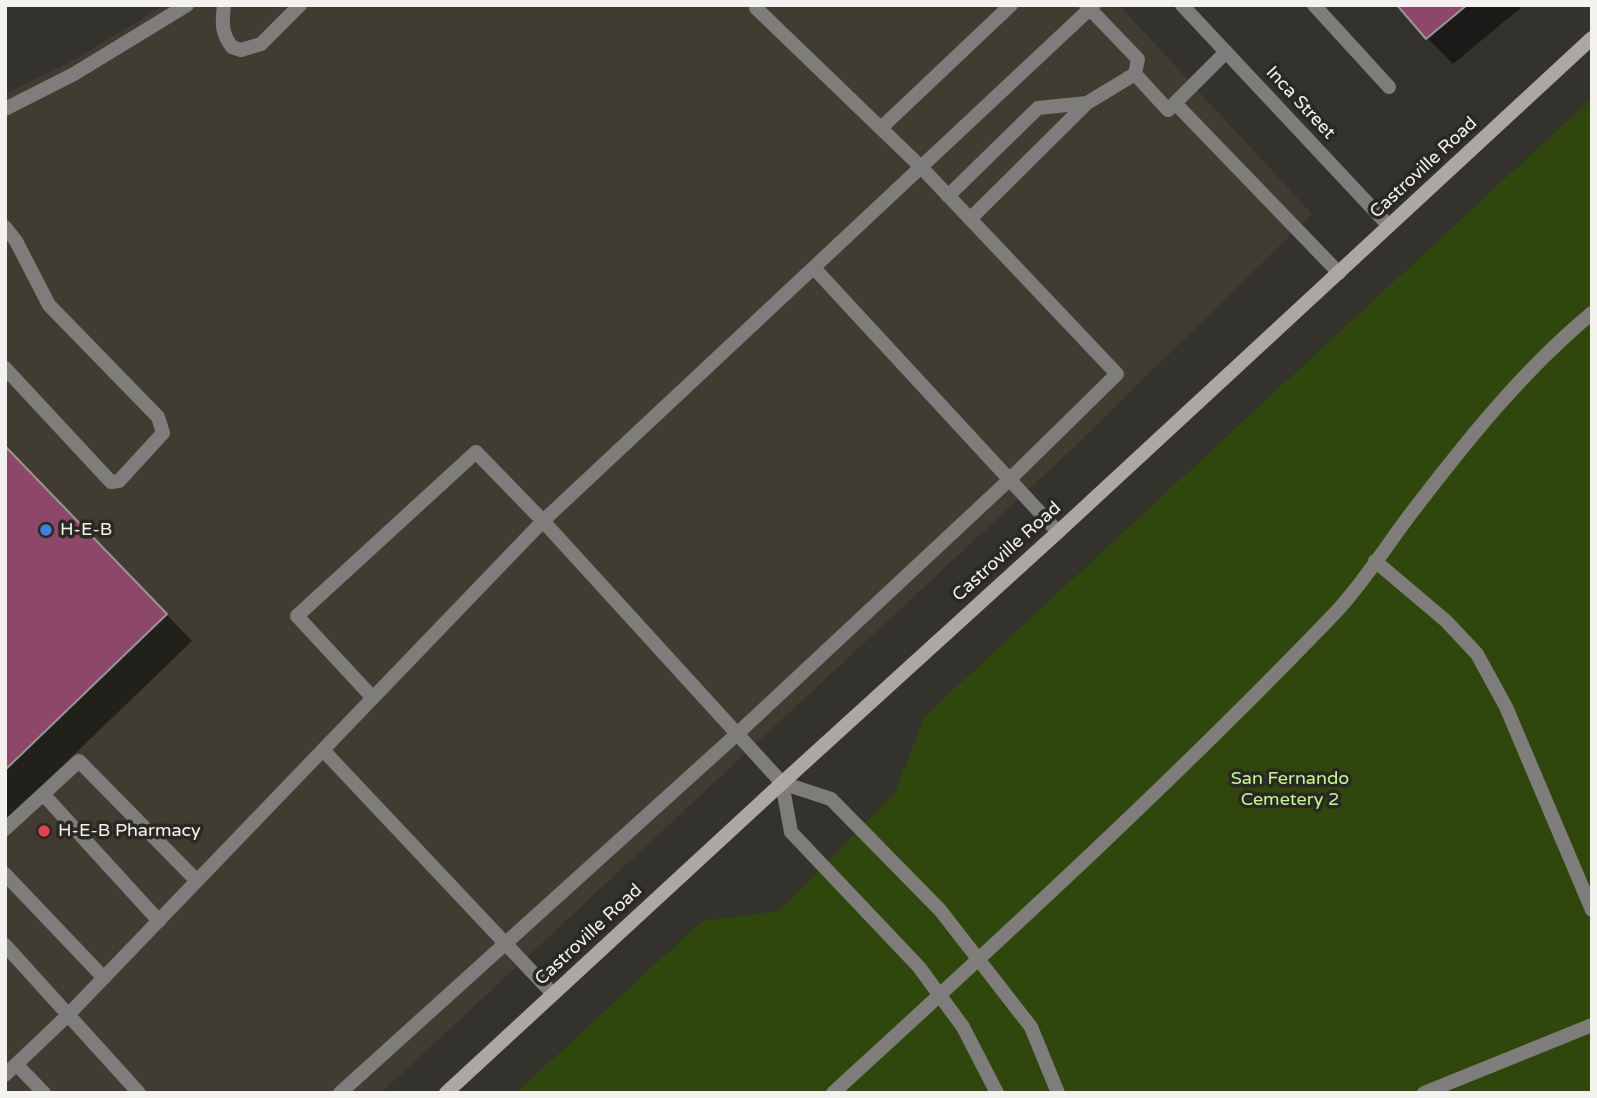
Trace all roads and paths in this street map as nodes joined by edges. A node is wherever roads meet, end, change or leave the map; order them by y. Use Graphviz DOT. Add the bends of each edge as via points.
graph roads {
  1 [pos="187,5"];
  2 [pos="224,5"];
  3 [pos="300,5"];
  4 [pos="759,5"];
  5 [pos="1011,5"];
  6 [pos="1182,5"];
  7 [pos="1314,5"];
  8 [pos="1090,7"];
  9 [pos="1592,38"];
  10 [pos="1226,52"];
  11 [pos="1135,74"];
  12 [pos="1389,87"];
  13 [pos="1087,103"];
  14 [pos="1175,103"];
  15 [pos="5,109"];
  16 [pos="881,128"];
  17 [pos="921,167"];
  18 [pos="948,196"];
  19 [pos="970,219"];
  20 [pos="1389,226"];
  21 [pos="5,227"];
  22 [pos="814,268"];
  23 [pos="1339,273"];
  24 [pos="1592,313"];
  25 [pos="5,368"];
  26 [pos="1009,480"];
  27 [pos="543,521"];
  28 [pos="1058,532"];
  29 [pos="1376,561"];
  30 [pos="373,698"];
  31 [pos="737,734"];
  32 [pos="323,750"];
  33 [pos="782,783"];
  34 [pos="43,794"];
  35 [pos="5,829"];
  36 [pos="5,874"];
  37 [pos="197,881"];
  38 [pos="1592,910"];
  39 [pos="159,921"];
  40 [pos="506,942"];
  41 [pos="8,954"];
  42 [pos="979,960"];
  43 [pos="104,978"];
  44 [pos="554,994"];
  45 [pos="940,995"];
  46 [pos="67,1016"];
  47 [pos="1592,1025"];
  48 [pos="17,1065"];
  49 [pos="5,1075"];
  50 [pos="44,1093"];
  51 [pos="139,1093"];
  52 [pos="340,1093"];
  53 [pos="446,1093"];
  54 [pos="833,1093"];
  55 [pos="997,1093"];
  56 [pos="1058,1093"];
  57 [pos="1424,1093"];
  1 -- 15 [label="street" via="74,74"];
  2 -- 3 [label="street" via="223,33 232,47 241,50 261,44"];
  4 -- 16 [label="street" via="756,8"];
  5 -- 16 [label="street"];
  6 -- 10 [label="street, Inca Street"];
  7 -- 12 [label="street"];
  8 -- 11 [label="street" via="1138,59"];
  8 -- 17 [label="street"];
  9 -- 20 [label="main road, Castroville Road"];
  10 -- 14 [label="street"];
  10 -- 20 [label="street, Inca Street"];
  11 -- 13 [label="street"];
  11 -- 14 [label="street" via="1168,110"];
  13 -- 18 [label="street" via="1038,108"];
  13 -- 19 [label="street"];
  14 -- 23 [label="street"];
  16 -- 17 [label="street"];
  17 -- 18 [label="street"];
  17 -- 22 [label="street"];
  18 -- 19 [label="street"];
  19 -- 26 [label="street" via="1117,374"];
  20 -- 23 [label="main road, Castroville Road"];
  21 -- 25 [label="street" via="49,305 158,417 163,433 119,481 111,482"];
  22 -- 26 [label="street"];
  22 -- 27 [label="street"];
  23 -- 28 [label="main road, Castroville Road"];
  24 -- 29 [label="street" via="1556,343 1469,438"];
  26 -- 28 [label="street"];
  26 -- 31 [label="street"];
  27 -- 30 [label="street"];
  27 -- 30 [label="street" via="476,452 297,616"];
  27 -- 31 [label="street"];
  28 -- 33 [label="main road, Castroville Road"];
  29 -- 38 [label="street" via="1446,621 1476,654 1506,707"];
  29 -- 42 [label="street" via="1338,609 1208,741"];
  30 -- 32 [label="street"];
  31 -- 33 [label="street"];
  31 -- 40 [label="street"];
  32 -- 37 [label="street"];
  32 -- 40 [label="street"];
  33 -- 42 [label="street" via="831,799 940,910"];
  33 -- 44 [label="main road, Castroville Road"];
  33 -- 45 [label="street" via="791,832"];
  34 -- 35 [label="street"];
  34 -- 37 [label="street" via="79,761"];
  34 -- 39 [label="street"];
  36 -- 43 [label="street"];
  37 -- 39 [label="street"];
  39 -- 43 [label="street"];
  40 -- 44 [label="street"];
  40 -- 52 [label="street"];
  41 -- 46 [label="street"];
  42 -- 45 [label="street"];
  42 -- 56 [label="street" via="1031,1027"];
  43 -- 46 [label="street"];
  44 -- 53 [label="main road, Castroville Road"];
  45 -- 54 [label="street"];
  45 -- 55 [label="street"];
  46 -- 48 [label="street"];
  46 -- 51 [label="street"];
  47 -- 57 [label="street"];
  48 -- 49 [label="street"];
  48 -- 50 [label="street"];
}
